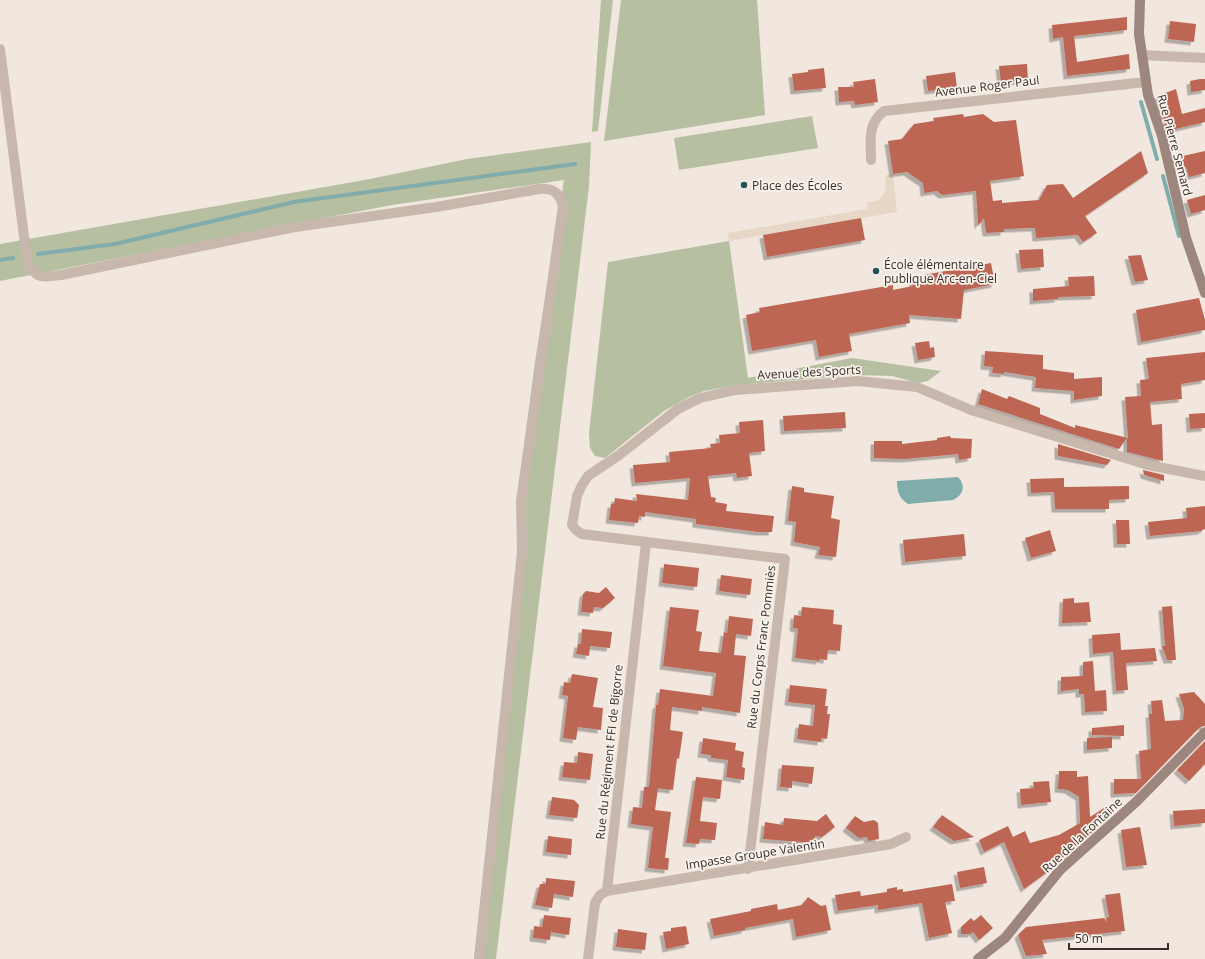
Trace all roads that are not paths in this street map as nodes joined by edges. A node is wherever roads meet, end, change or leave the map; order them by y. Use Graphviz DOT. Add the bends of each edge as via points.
graph roads {
  1 [pos="1140,0"];
  2 [pos="0,49"];
  3 [pos="1142,55"];
  4 [pos="1205,58"];
  5 [pos="1146,82"];
  6 [pos="871,160"];
  7 [pos="1205,294"];
  8 [pos="1205,476"];
  9 [pos="582,534"];
  10 [pos="646,543"];
  11 [pos="1205,732"];
  12 [pos="906,836"];
  13 [pos="748,869"];
  14 [pos="607,891"];
  15 [pos="478,959"];
  16 [pos="588,959"];
  17 [pos="978,959"];
  1 -- 3 [label="street, Rue Pierre Semard" via="1139,34"];
  2 -- 15 [label="street" via="27,260 36,275 61,274 295,227 539,189 552,190 560,196 563,206 521,501 522,552"];
  3 -- 4 [label="street"];
  3 -- 5 [label="street, Rue Pierre Semard"];
  5 -- 6 [label="street, Avenue Roger Paul" via="884,111 875,118 871,131"];
  5 -- 7 [label="street, Rue Pierre Semard" via="1162,136 1186,238"];
  8 -- 9 [label="street, Avenue des Sports" via="1148,464 970,410 918,387 858,381 735,390 700,398 678,409 588,476 577,496 572,524"];
  9 -- 10 [label="street, Rue du Corps Franc Pommiès"];
  10 -- 13 [label="street, Rue du Corps Franc Pommiès" via="784,559"];
  10 -- 14 [label="street, Rue du Régiment FFI de Bigorre"];
  11 -- 17 [label="street, Rue de la Fontaine" via="1136,802 1060,870 1005,938"];
  12 -- 13 [label="street, Impasse Groupe Valentin" via="891,844"];
  13 -- 14 [label="street, Impasse Groupe Valentin"];
  14 -- 16 [label="street" via="600,895 595,903"];
}
